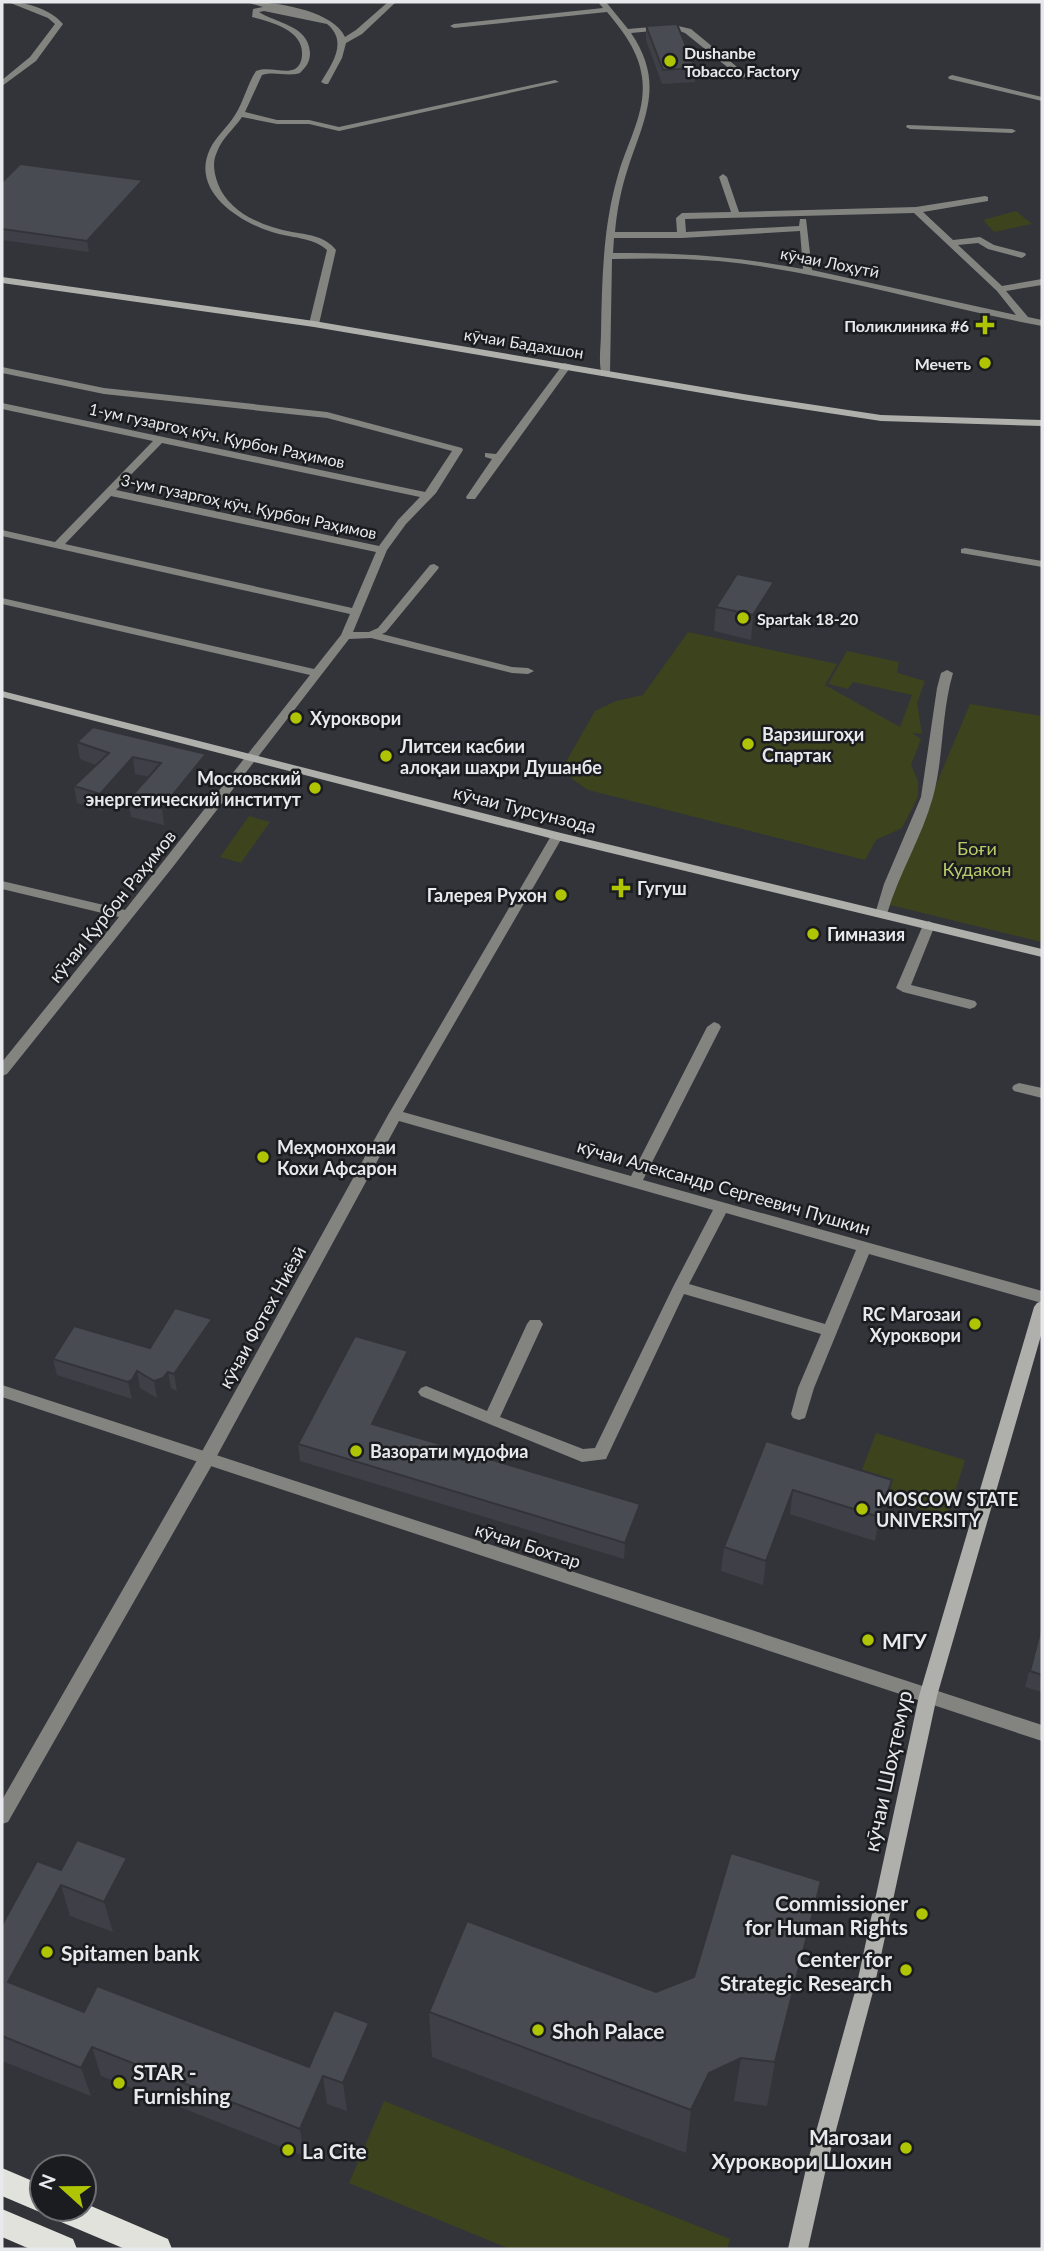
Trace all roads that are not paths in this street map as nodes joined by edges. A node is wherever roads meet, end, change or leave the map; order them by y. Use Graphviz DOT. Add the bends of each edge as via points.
graph roads {
  1 [pos="12,2"];
  2 [pos="250,2"];
  3 [pos="392,2"];
  4 [pos="602,2"];
  5 [pos="609,10"];
  6 [pos="329,22"];
  7 [pos="454,26"];
  8 [pos="627,31"];
  9 [pos="344,41"];
  10 [pos="744,76"];
  11 [pos="952,77"];
  12 [pos="326,82"];
  13 [pos="555,82"];
  14 [pos="2,85"];
  15 [pos="1042,99"];
  16 [pos="241,114"];
  17 [pos="910,127"];
  18 [pos="1012,131"];
  19 [pos="723,177"];
  20 [pos="985,199"];
  21 [pos="916,210"];
  22 [pos="735,212"];
  23 [pos="801,214"];
  24 [pos="804,228"];
  25 [pos="609,235"];
  26 [pos="682,235"];
  27 [pos="950,243"];
  28 [pos="609,256"];
  29 [pos="1022,256"];
  30 [pos="808,272"];
  31 [pos="2,280"];
  32 [pos="1042,282"];
  33 [pos="1000,289"];
  34 [pos="1025,320"];
  35 [pos="1042,323"];
  36 [pos="314,324"];
  37 [pos="567,365"];
  38 [pos="2,370"];
  39 [pos="605,373"];
  40 [pos="2,406"];
  41 [pos="1042,423"];
  42 [pos="159,440"];
  43 [pos="109,492"];
  44 [pos="426,495"];
  45 [pos="471,497"];
  46 [pos="2,533"];
  47 [pos="57,546"];
  48 [pos="382,550"];
  49 [pos="965,551"];
  50 [pos="1042,564"];
  51 [pos="435,567"];
  52 [pos="2,601"];
  53 [pos="357,612"];
  54 [pos="371,635"];
  55 [pos="346,636"];
  56 [pos="528,671"];
  57 [pos="317,673"];
  58 [pos="947,673"];
  59 [pos="2,694"];
  60 [pos="250,758"];
  61 [pos="557,836"];
  62 [pos="2,885"];
  63 [pos="881,914"];
  64 [pos="128,915"];
  65 [pos="929,925"];
  66 [pos="1042,953"];
  67 [pos="970,1004"];
  68 [pos="714,1027"];
  69 [pos="2,1071"];
  70 [pos="1019,1088"];
  71 [pos="1042,1093"];
  72 [pos="394,1115"];
  73 [pos="635,1182"];
  74 [pos="722,1207"];
  75 [pos="865,1247"];
  76 [pos="680,1287"];
  77 [pos="1042,1297"];
  78 [pos="1042,1307"];
  79 [pos="535,1324"];
  80 [pos="830,1331"];
  81 [pos="2,1391"];
  82 [pos="426,1392"];
  83 [pos="799,1414"];
  84 [pos="491,1420"];
  85 [pos="205,1460"];
  86 [pos="928,1696"];
  87 [pos="1042,1733"];
  88 [pos="2,1816"];
  89 [pos="2,2182"];
  90 [pos="28,2193"];
  91 [pos="2,2223"];
  92 [pos="97,2223"];
  93 [pos="63,2249"];
  94 [pos="158,2249"];
  95 [pos="797,2249"];
  1 -- 14 [label="street" via="59,24 33,59"];
  2 -- 6 [label="street" via="312,14"];
  3 -- 9 [label="street"];
  4 -- 5 [label="street"];
  5 -- 7 [label="street"];
  5 -- 8 [label="street"];
  6 -- 9 [label="street" via="340,29"];
  6 -- 16 [label="street" via="256,11 255,15 290,28 305,46 307,57 295,72 261,71"];
  8 -- 10 [label="street" via="668,27 688,31"];
  8 -- 25 [label="street" via="646,70 644,115 622,173"];
  9 -- 12 [label="street"];
  11 -- 15 [label="street"];
  13 -- 16 [label="street" via="340,129"];
  16 -- 36 [label="street" via="209,158 219,199 249,220 329,245 331,258"];
  17 -- 18 [label="street"];
  19 -- 22 [label="street"];
  20 -- 21 [label="street"];
  21 -- 23 [label="street"];
  21 -- 27 [label="street"];
  22 -- 23 [label="street"];
  22 -- 26 [label="street" via="682,216"];
  23 -- 24 [label="street"];
  24 -- 26 [label="street"];
  24 -- 30 [label="street"];
  25 -- 26 [label="street"];
  25 -- 28 [label="street"];
  27 -- 29 [label="street" via="980,240"];
  27 -- 33 [label="street"];
  28 -- 30 [label="street, кӯчаи Лоҳутӣ" via="660,252"];
  28 -- 39 [label="street"];
  30 -- 34 [label="street, кӯчаи Лоҳутӣ"];
  31 -- 36 [label="main road, кӯчаи Бадахшон"];
  32 -- 33 [label="street"];
  33 -- 34 [label="street"];
  34 -- 35 [label="street, кӯчаи Лоҳутӣ"];
  36 -- 37 [label="main road, кӯчаи Бадахшон"];
  37 -- 39 [label="main road, кӯчаи Бадахшон"];
  37 -- 45 [label="street" via="493,457"];
  38 -- 44 [label="street, кӯчаи Қурбон Раҳимов" via="104,390 327,415 458,450"];
  39 -- 41 [label="main road, кӯчаи Бадахшон" via="881,418"];
  40 -- 42 [label="street, 1-ум гузаргоҳ кӯч. Қурбон Раҳимов"];
  42 -- 43 [label="street"];
  42 -- 44 [label="street, 1-ум гузаргоҳ кӯч. Қурбон Раҳимов"];
  43 -- 47 [label="street"];
  43 -- 48 [label="street, 3-ум гузаргоҳ кӯч. Қурбон Раҳимов"];
  44 -- 48 [label="street, кӯчаи Қурбон Раҳимов"];
  46 -- 47 [label="street"];
  47 -- 53 [label="street"];
  48 -- 53 [label="street, кӯчаи Қурбон Раҳимов"];
  49 -- 50 [label="street"];
  51 -- 54 [label="street" via="382,630"];
  52 -- 57 [label="street"];
  53 -- 55 [label="street, кӯчаи Қурбон Раҳимов"];
  54 -- 55 [label="street"];
  54 -- 56 [label="street"];
  55 -- 57 [label="street, кӯчаи Қурбон Раҳимов"];
  57 -- 60 [label="street, кӯчаи Қурбон Раҳимов"];
  58 -- 63 [label="street" via="939,695 927,796"];
  59 -- 60 [label="main road, кӯчаи Турсунзода"];
  60 -- 61 [label="main road, кӯчаи Турсунзода"];
  60 -- 64 [label="street, кӯчаи Қурбон Раҳимов"];
  61 -- 63 [label="main road, кӯчаи Турсунзода"];
  61 -- 72 [label="street, кӯчаи Фотех Ниёзӣ"];
  62 -- 64 [label="street"];
  63 -- 65 [label="main road, кӯчаи Турсунзода"];
  64 -- 69 [label="street, кӯчаи Қурбон Раҳимов"];
  65 -- 66 [label="main road, кӯчаи Турсунзода"];
  65 -- 67 [label="street" via="904,988"];
  68 -- 73 [label="street"];
  70 -- 71 [label="street"];
  72 -- 73 [label="street, кӯчаи Александр Сергеевич Пушкин"];
  72 -- 85 [label="street, кӯчаи Фотех Ниёзӣ"];
  73 -- 74 [label="street, кӯчаи Александр Сергеевич Пушкин"];
  74 -- 75 [label="street, кӯчаи Александр Сергеевич Пушкин"];
  74 -- 76 [label="street"];
  75 -- 77 [label="street, кӯчаи Александр Сергеевич Пушкин"];
  75 -- 80 [label="street"];
  76 -- 80 [label="street"];
  76 -- 84 [label="street" via="600,1454 582,1456"];
  78 -- 86 [label="main road, кӯчаи Шоҳтемур"];
  79 -- 84 [label="street"];
  80 -- 83 [label="street"];
  81 -- 85 [label="street, кӯчаи Бохтар"];
  82 -- 84 [label="street"];
  85 -- 86 [label="street, кӯчаи Бохтар"];
  85 -- 88 [label="street, кӯчаи Фотех Ниёзӣ"];
  86 -- 87 [label="street, кӯчаи Бохтар"];
  86 -- 95 [label="main road, кӯчаи Шоҳтемур" via="865,1987"];
  89 -- 90 [label="highway"];
  91 -- 93 [label="highway"];
  92 -- 94 [label="highway"];
}
